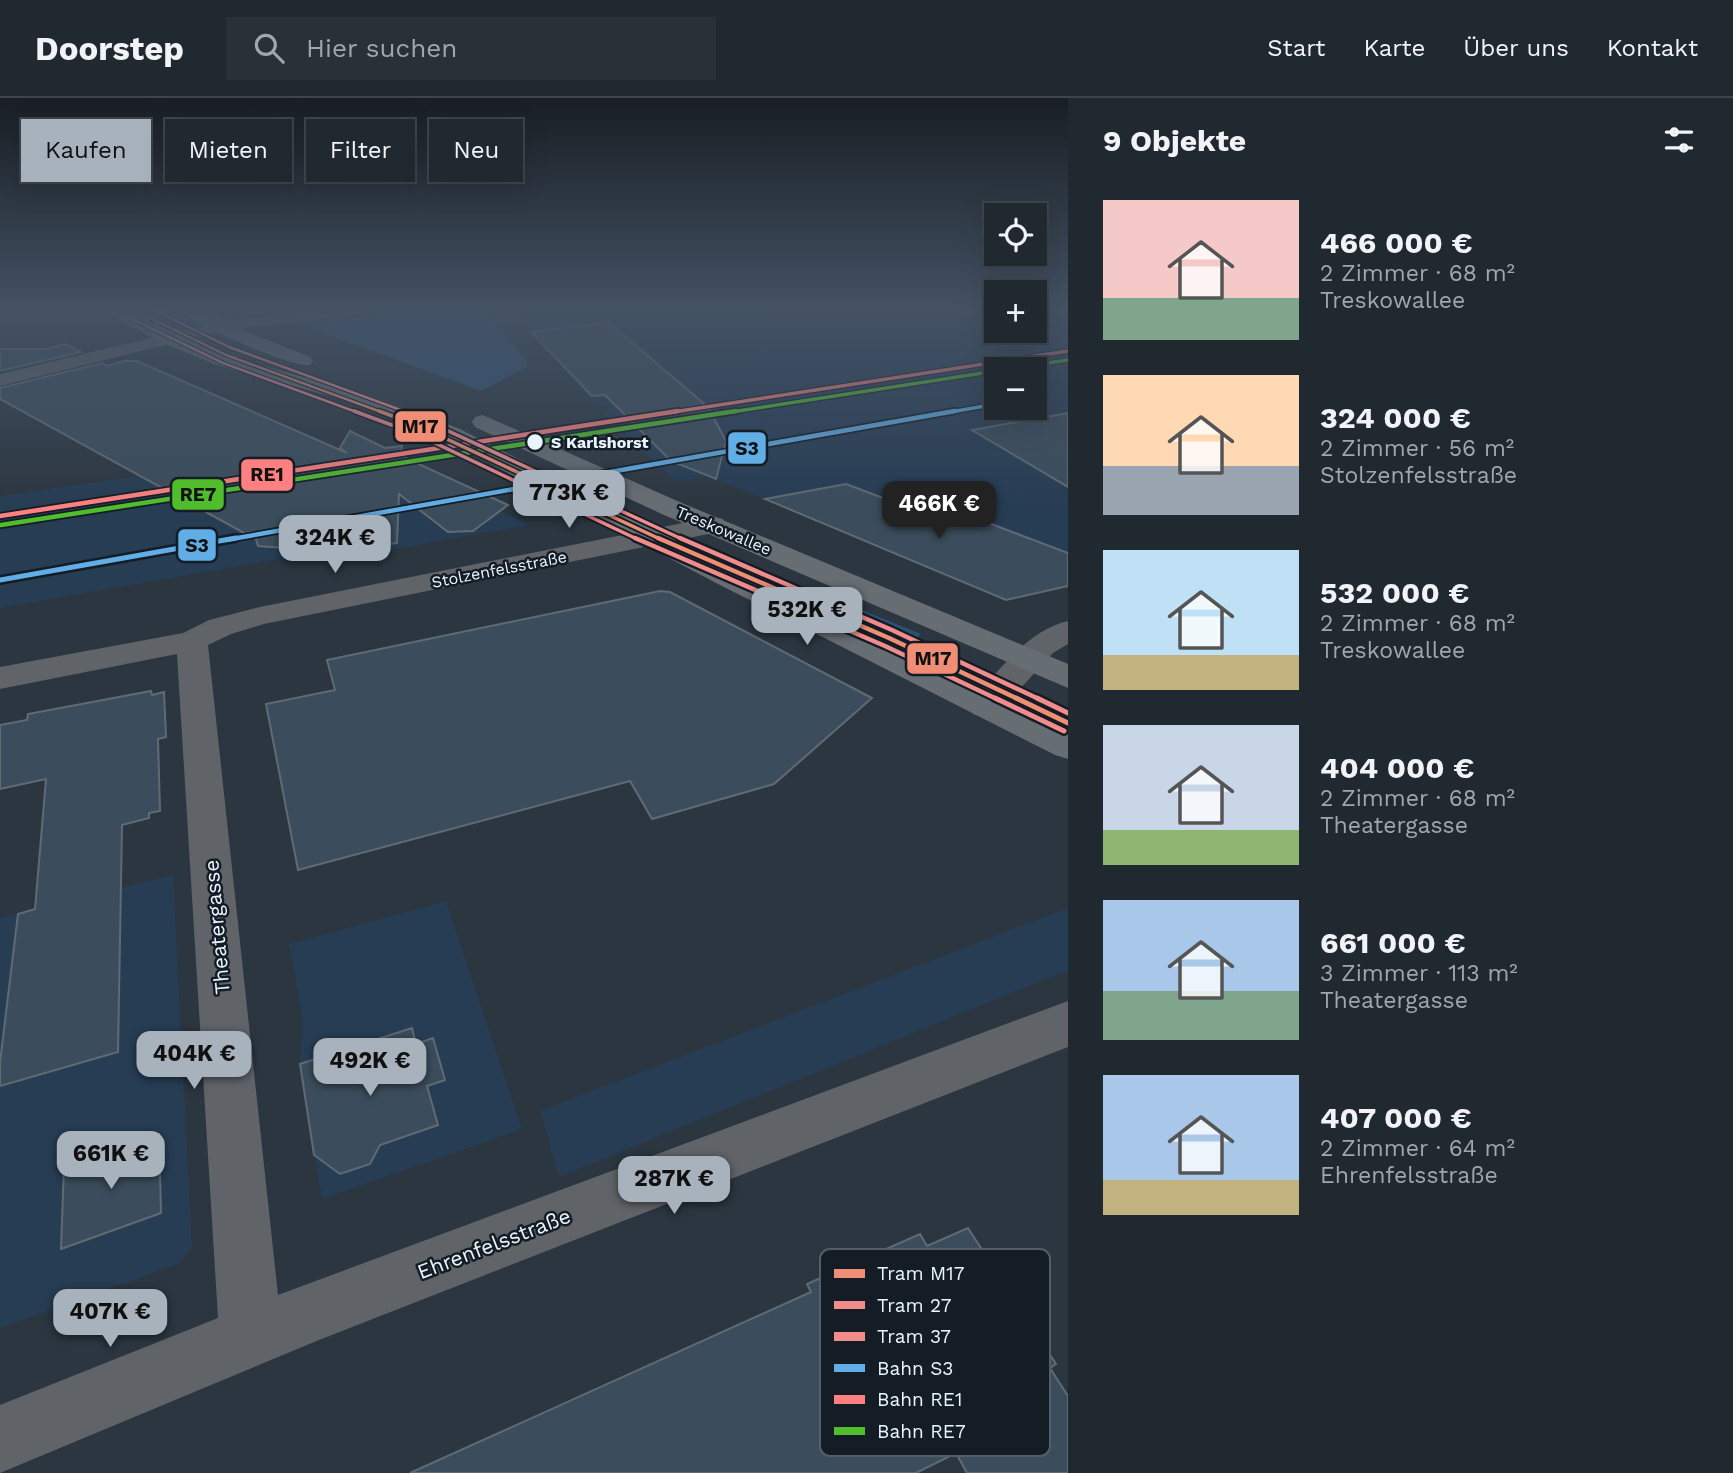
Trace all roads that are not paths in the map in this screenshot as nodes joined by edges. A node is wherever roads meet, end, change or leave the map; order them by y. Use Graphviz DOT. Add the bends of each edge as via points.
graph roads {
  1 [pos="19,375"];
  2 [pos="273,375"];
  3 [pos="347,375"];
  4 [pos="0,380"];
  5 [pos="413,395"];
  6 [pos="461,413"];
  7 [pos="713,526"];
  8 [pos="653,539"];
  9 [pos="1068,630"];
  10 [pos="192,641"];
  11 [pos="1029,660"];
  12 [pos="1068,677"];
  13 [pos="0,678"];
  14 [pos="985,706"];
  15 [pos="1068,746"];
  16 [pos="1068,1024"];
  17 [pos="251,1338"];
  18 [pos="0,1439"];
  1 -- 4 [label="street"];
  2 -- 8 [label="main road" via="355,397 450,433"];
  3 -- 5 [label="main road"];
  6 -- 7 [label="main road, Treskowallee"];
  7 -- 8 [label="street, Stolzenfelsstraße"];
  7 -- 11 [label="main road, Treskowallee"];
  8 -- 10 [label="street, Stolzenfelsstraße" via="260,615"];
  8 -- 14 [label="main road"];
  9 -- 11 [label="street"];
  10 -- 13 [label="street, Stolzenfelsstraße"];
  10 -- 17 [label="street, Theatergasse"];
  11 -- 12 [label="main road, Treskowallee"];
  11 -- 14 [label="street"];
  14 -- 15 [label="main road"];
  16 -- 17 [label="street, Ehrenfelsstraße"];
  17 -- 18 [label="street, Ehrenfelsstraße"];
}
